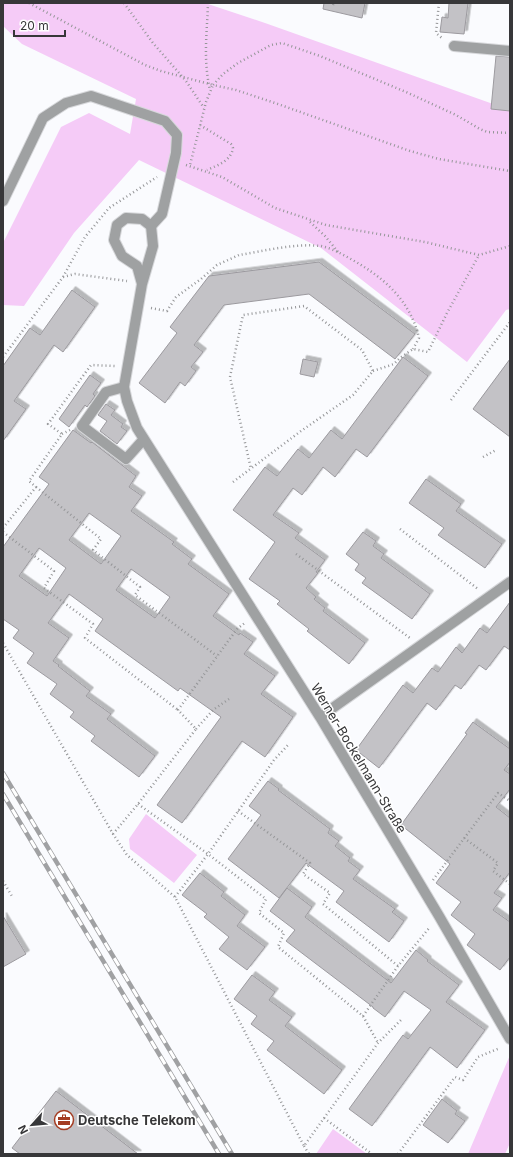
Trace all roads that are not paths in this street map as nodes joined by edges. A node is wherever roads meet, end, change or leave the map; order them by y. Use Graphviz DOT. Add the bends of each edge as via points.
graph roads {
  1 [pos="454,46"];
  2 [pos="510,50"];
  3 [pos="3,201"];
  4 [pos="151,226"];
  5 [pos="142,284"];
  6 [pos="124,386"];
  7 [pos="144,440"];
  8 [pos="510,582"];
  9 [pos="320,717"];
  10 [pos="507,1043"];
  1 -- 2 [label="street"];
  3 -- 4 [label="street" via="43,118 66,102 91,96 165,121 177,135 176,153 162,214"];
  4 -- 5 [label="street, Werner-Bockelmann-Straße" via="153,246"];
  4 -- 5 [label="street, Werner-Bockelmann-Straße" via="142,219 126,218 117,225 114,240 122,256 137,266"];
  5 -- 6 [label="street, Werner-Bockelmann-Straße"];
  6 -- 7 [label="street, Werner-Bockelmann-Straße" via="132,415"];
  6 -- 7 [label="street" via="106,392 82,426 126,459"];
  7 -- 9 [label="street, Werner-Bockelmann-Straße"];
  8 -- 9 [label="street"];
  9 -- 10 [label="street, Werner-Bockelmann-Straße" via="439,916"];
}
